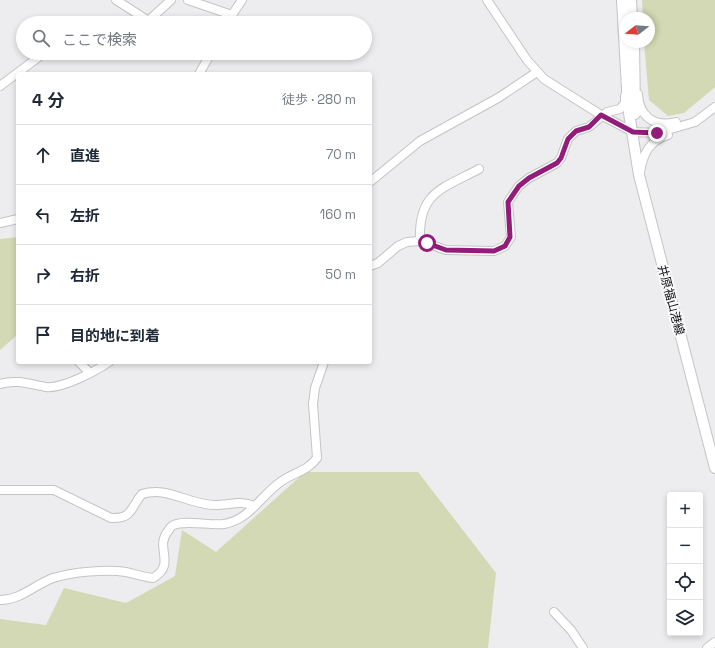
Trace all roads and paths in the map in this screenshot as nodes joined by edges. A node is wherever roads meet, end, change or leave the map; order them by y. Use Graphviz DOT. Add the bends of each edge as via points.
graph roads {
  1 [pos="116,0"];
  2 [pos="172,0"];
  3 [pos="188,0"];
  4 [pos="242,0"];
  5 [pos="487,0"];
  6 [pos="622,0"];
  7 [pos="631,0"];
  8 [pos="632,12"];
  9 [pos="232,15"];
  10 [pos="138,16"];
  11 [pos="155,16"];
  12 [pos="634,48"];
  13 [pos="35,60"];
  14 [pos="207,60"];
  15 [pos="635,66"];
  16 [pos="19,72"];
  17 [pos="200,72"];
  18 [pos="537,72"];
  19 [pos="16,74"];
  20 [pos="626,78"];
  21 [pos="0,86"];
  22 [pos="715,108"];
  23 [pos="601,115"];
  24 [pos="695,122"];
  25 [pos="633,132"];
  26 [pos="479,168"];
  27 [pos="639,175"];
  28 [pos="372,180"];
  29 [pos="16,219"];
  30 [pos="0,223"];
  31 [pos="420,241"];
  32 [pos="372,265"];
  33 [pos="81,364"];
  34 [pos="106,364"];
  35 [pos="323,364"];
  36 [pos="90,373"];
  37 [pos="0,384"];
  38 [pos="715,468"];
  39 [pos="0,490"];
  40 [pos="254,506"];
  41 [pos="0,600"];
  42 [pos="554,612"];
  43 [pos="715,642"];
  44 [pos="583,648"];
  45 [pos="708,648"];
  1 -- 10 [label="street"];
  2 -- 11 [label="street"];
  3 -- 9 [label="street"];
  4 -- 9 [label="street"];
  5 -- 18 [label="street"];
  6 -- 20 [label="main road, 井原福山港線"];
  7 -- 8 [label="main road"];
  12 -- 15 [label="main road, 井原福山港線"];
  13 -- 16 [label="street"];
  14 -- 17 [label="street"];
  15 -- 24 [label="street" via="638,72 638,97 647,117 653,122 666,125 684,120"];
  15 -- 25 [label="main road, 井原福山港線"];
  18 -- 23 [label="street"];
  18 -- 28 [label="street" via="498,98 420,141"];
  19 -- 21 [label="street"];
  20 -- 23 [label="street" via="623,106"];
  20 -- 25 [label="main road, 井原福山港線"];
  22 -- 24 [label="street"];
  23 -- 25 [label="street"];
  23 -- 31 [label="street" via="589,127 576,131 568,139 557,163 519,186 508,202 510,237 505,246 494,251 446,250"];
  24 -- 25 [label="street" via="657,133"];
  24 -- 27 [label="street" via="689,128 663,136 649,146 643,156"];
  25 -- 27 [label="main road, 井原福山港線"];
  26 -- 31 [label="street" via="434,193 421,214"];
  27 -- 38 [label="main road, 井原福山港線"];
  29 -- 30 [label="street"];
  31 -- 32 [label="street" via="398,246 384,259"];
  33 -- 36 [label="street"];
  34 -- 36 [label="street"];
  35 -- 40 [label="street" via="315,388 313,404 317,458 305,470 278,483"];
  36 -- 37 [label="street" via="82,378 47,387 20,381"];
  39 -- 40 [label="street" via="54,490 111,518 128,515 142,494 156,491 164,491 197,504 240,502"];
  40 -- 41 [label="street" via="244,517 223,524 172,526 162,543 164,565 161,573 153,578 108,571 66,575 42,583 19,597"];
  42 -- 44 [label="street"];
  43 -- 45 [label="street"];
}
